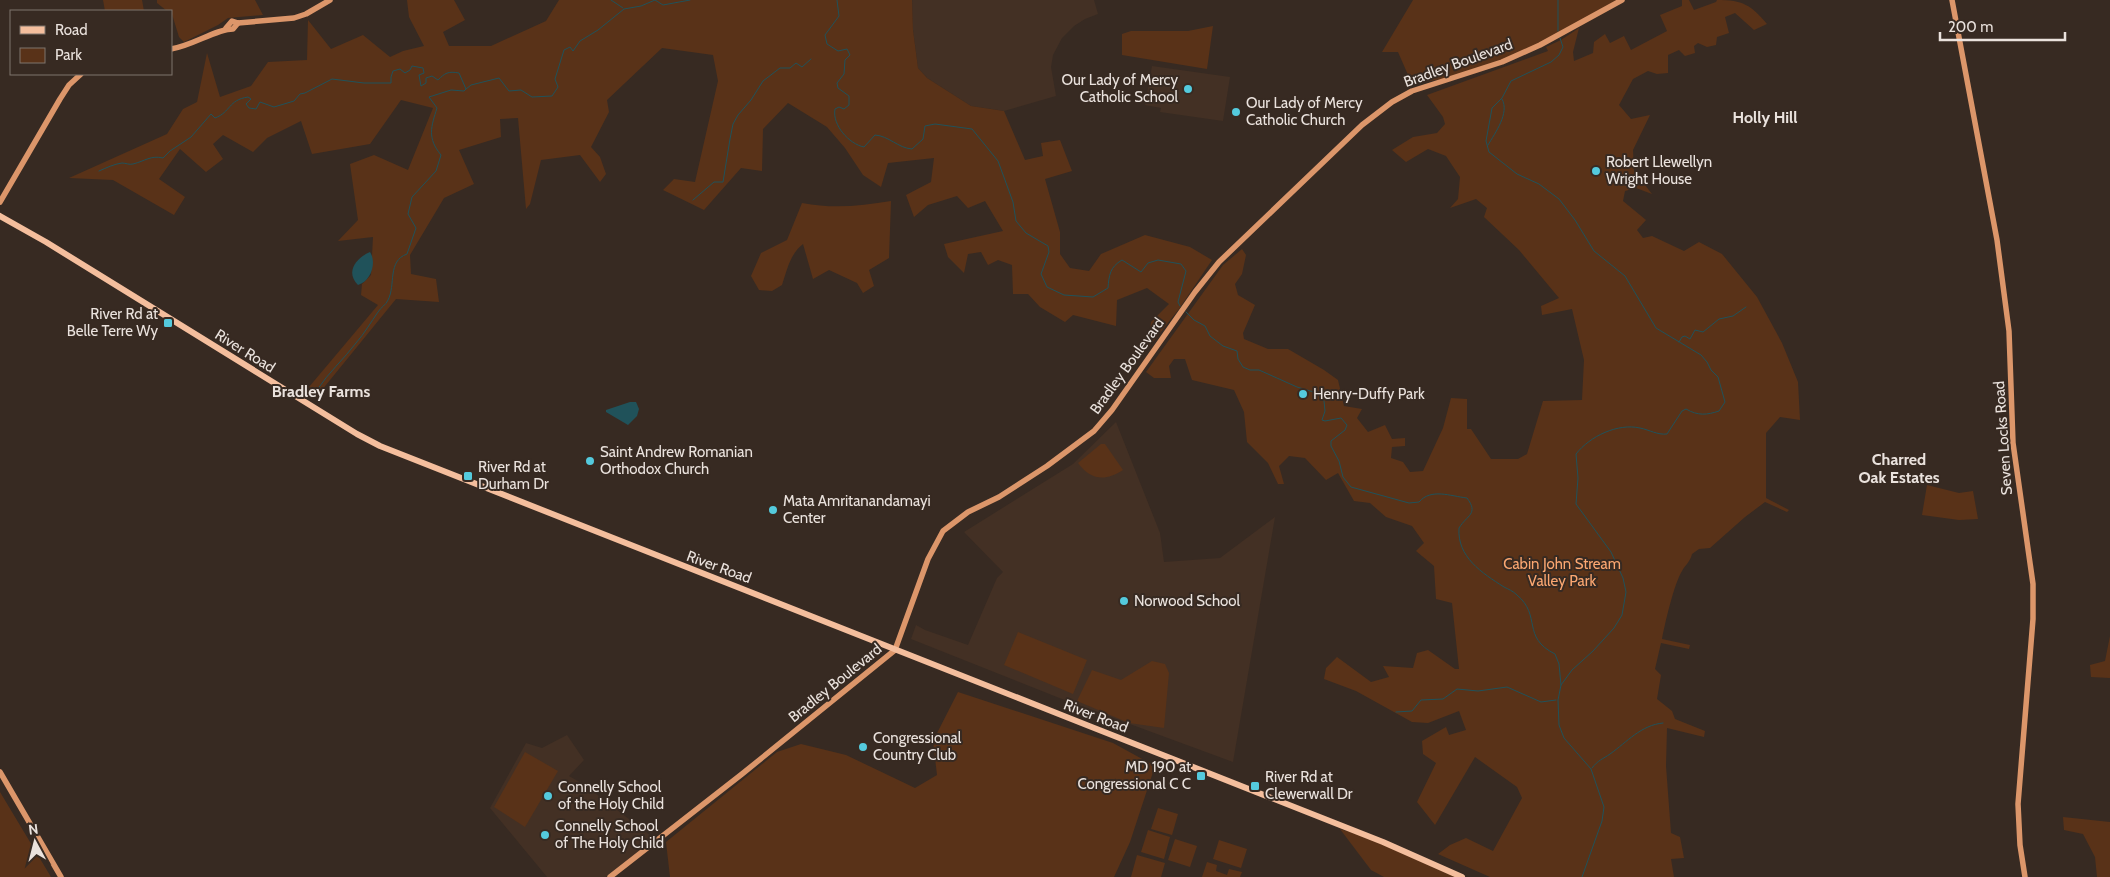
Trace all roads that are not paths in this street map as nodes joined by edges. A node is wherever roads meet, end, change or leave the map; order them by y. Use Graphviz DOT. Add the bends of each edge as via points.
graph roads {
  1 [pos="330,0"];
  2 [pos="1622,0"];
  3 [pos="1952,0"];
  4 [pos="172,49"];
  5 [pos="80,75"];
  6 [pos="0,202"];
  7 [pos="0,216"];
  8 [pos="895,650"];
  9 [pos="0,772"];
  10 [pos="61,877"];
  11 [pos="610,877"];
  12 [pos="1462,877"];
  13 [pos="2025,877"];
  1 -- 4 [label="main road" via="294,18 230,22 226,28 201,40"];
  2 -- 8 [label="main road, Bradley Boulevard" via="1540,45 1493,66 1412,91 1362,125 1219,262 1094,431 1047,466 999,497 968,512 943,531 928,559"];
  3 -- 13 [label="main road, Seven Locks Road" via="2003,283 2009,331 2013,443 2033,584 2018,804"];
  5 -- 6 [label="main road" via="60,99"];
  7 -- 8 [label="main road, River Road" via="380,446"];
  8 -- 11 [label="main road, Bradley Boulevard"];
  8 -- 12 [label="main road, River Road" via="1367,836"];
  9 -- 10 [label="main road"];
}
